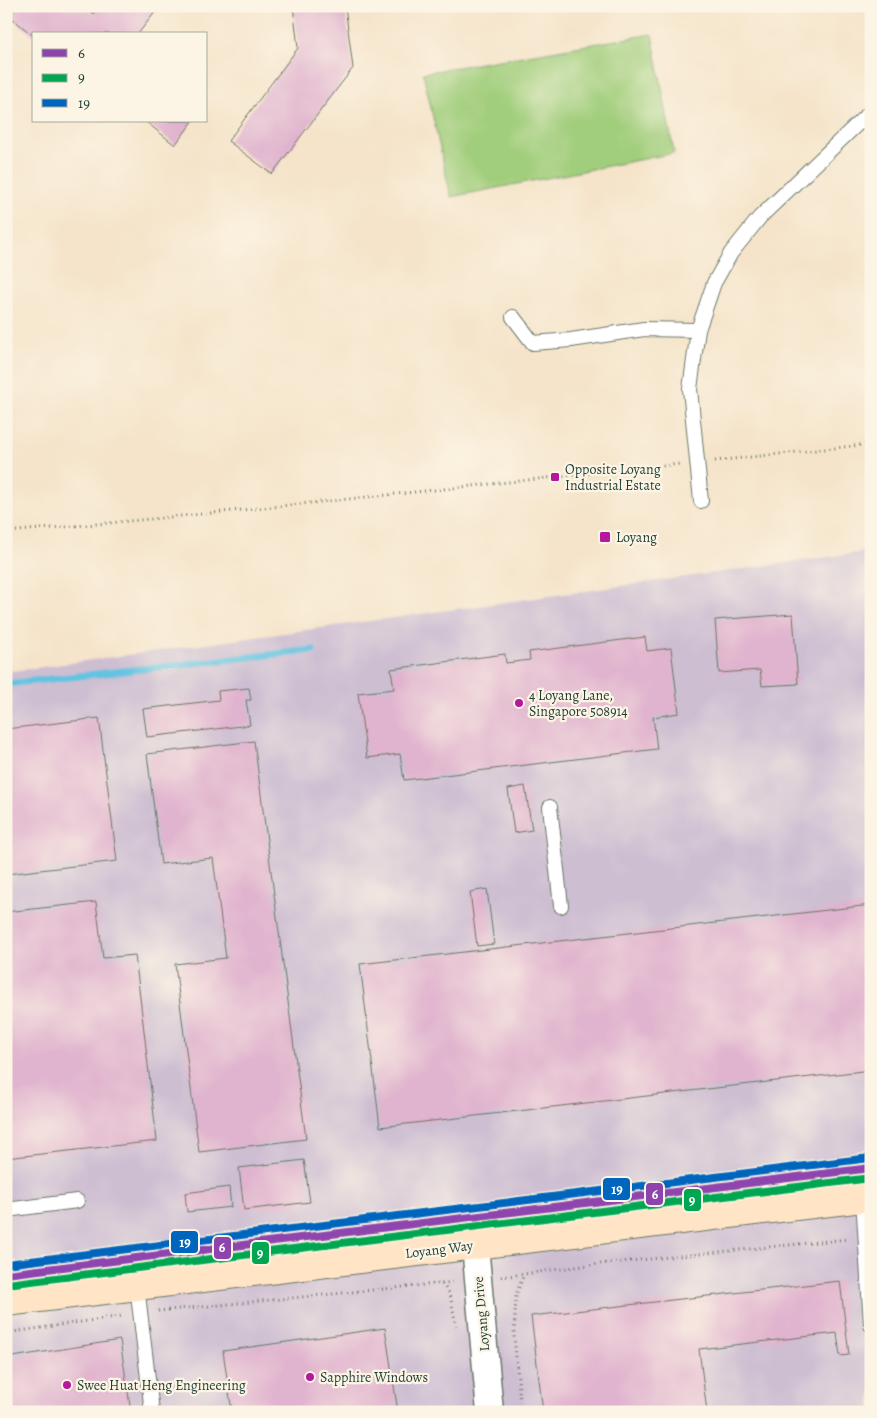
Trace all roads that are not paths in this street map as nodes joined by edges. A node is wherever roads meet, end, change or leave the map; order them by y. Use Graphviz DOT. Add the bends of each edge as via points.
graph roads {
  1 [pos="871,111"];
  2 [pos="513,318"];
  3 [pos="698,330"];
  4 [pos="701,501"];
  5 [pos="550,807"];
  6 [pos="562,906"];
  7 [pos="871,1168"];
  8 [pos="867,1197"];
  9 [pos="77,1201"];
  10 [pos="6,1210"];
  11 [pos="473,1217"];
  12 [pos="475,1245"];
  13 [pos="6,1274"];
  14 [pos="137,1286"];
  15 [pos="6,1302"];
  16 [pos="871,1325"];
  17 [pos="152,1412"];
  18 [pos="490,1412"];
  1 -- 3 [label="lane" via="760,217 714,283"];
  2 -- 3 [label="lane" via="533,343 644,329"];
  3 -- 4 [label="lane" via="690,389"];
  5 -- 6 [label="lane"];
  7 -- 11 [label="main road, Loyang Way"];
  8 -- 12 [label="main road, Loyang Way"];
  8 -- 16 [label="lane" via="864,1237"];
  9 -- 10 [label="lane"];
  11 -- 12 [label="street, Loyang Drive"];
  11 -- 13 [label="main road, Loyang Way"];
  12 -- 14 [label="main road, Loyang Way"];
  12 -- 18 [label="street, Loyang Drive"];
  14 -- 15 [label="main road, Loyang Way"];
  14 -- 17 [label="lane"];
}
